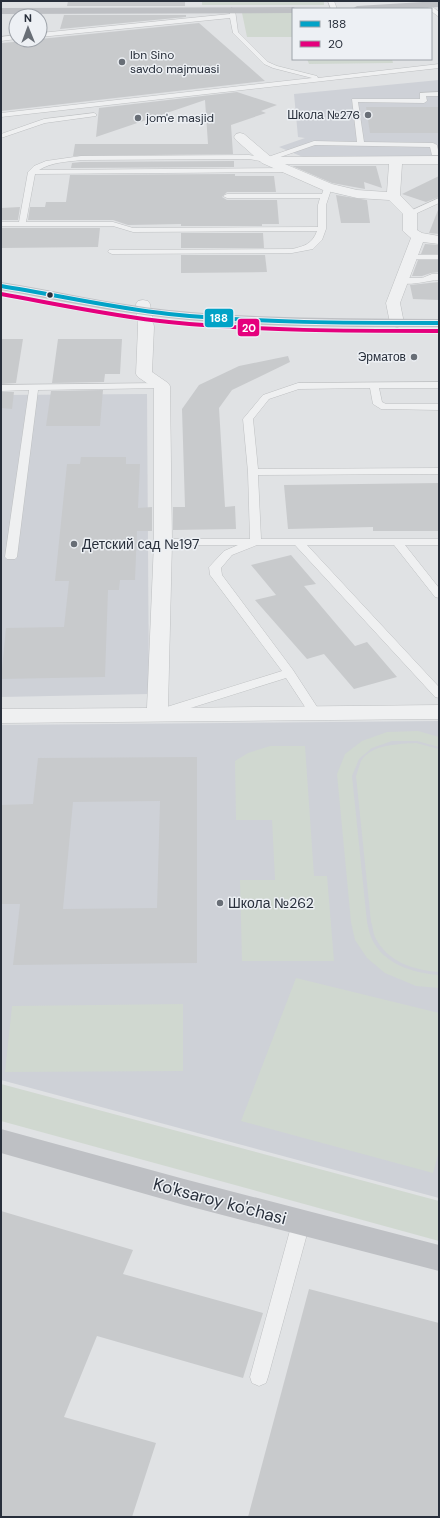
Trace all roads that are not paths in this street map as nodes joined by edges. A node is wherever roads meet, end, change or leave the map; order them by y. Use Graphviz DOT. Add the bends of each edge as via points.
graph roads {
  1 [pos="427,4"];
  2 [pos="439,4"];
  3 [pos="371,8"];
  4 [pos="431,8"];
  5 [pos="292,10"];
  6 [pos="1,11"];
  7 [pos="232,13"];
  8 [pos="48,34"];
  9 [pos="439,66"];
  10 [pos="323,79"];
  11 [pos="439,94"];
  12 [pos="1,115"];
  13 [pos="94,115"];
  14 [pos="1,136"];
  15 [pos="240,137"];
  16 [pos="361,144"];
  17 [pos="439,153"];
  18 [pos="266,160"];
  19 [pos="396,160"];
  20 [pos="439,160"];
  21 [pos="290,170"];
  22 [pos="32,172"];
  23 [pos="326,192"];
  24 [pos="227,196"];
  25 [pos="393,196"];
  26 [pos="439,200"];
  27 [pos="410,213"];
  28 [pos="1,224"];
  29 [pos="22,224"];
  30 [pos="322,229"];
  31 [pos="418,237"];
  32 [pos="439,240"];
  33 [pos="112,252"];
  34 [pos="410,256"];
  35 [pos="439,258"];
  36 [pos="435,278"];
  37 [pos="1,280"];
  38 [pos="401,281"];
  39 [pos="1,286"];
  40 [pos="144,308"];
  41 [pos="439,317"];
  42 [pos="397,320"];
  43 [pos="439,323"];
  44 [pos="439,385"];
  45 [pos="162,386"];
  46 [pos="374,386"];
  47 [pos="1,388"];
  48 [pos="34,388"];
  49 [pos="439,407"];
  50 [pos="439,471"];
  51 [pos="253,472"];
  52 [pos="163,542"];
  53 [pos="256,542"];
  54 [pos="298,542"];
  55 [pos="397,542"];
  56 [pos="439,542"];
  57 [pos="11,557"];
  58 [pos="439,595"];
  59 [pos="288,673"];
  60 [pos="439,694"];
  61 [pos="439,712"];
  62 [pos="315,713"];
  63 [pos="157,714"];
  64 [pos="1,716"];
  65 [pos="1,1141"];
  66 [pos="301,1223"];
  67 [pos="439,1258"];
  68 [pos="258,1377"];
  1 -- 2 [label="main road"];
  1 -- 3 [label="main road"];
  1 -- 4 [label="lane"];
  5 -- 7 [label="main road"];
  6 -- 7 [label="main road"];
  7 -- 8 [label="lane"];
  7 -- 10 [label="lane" via="235,32 266,63"];
  9 -- 10 [label="lane"];
  10 -- 12 [label="lane"];
  11 -- 16 [label="lane" via="422,94 424,101 354,100"];
  13 -- 14 [label="lane" via="44,121"];
  15 -- 18 [label="street"];
  16 -- 17 [label="lane" via="433,145 435,153"];
  16 -- 18 [label="lane" via="314,143"];
  18 -- 19 [label="street"];
  18 -- 21 [label="street"];
  18 -- 22 [label="lane" via="249,157 81,158 52,162"];
  19 -- 20 [label="street"];
  19 -- 25 [label="street"];
  21 -- 22 [label="lane"];
  21 -- 23 [label="street"];
  22 -- 29 [label="lane"];
  23 -- 24 [label="lane"];
  23 -- 25 [label="street"];
  23 -- 30 [label="lane" via="322,205"];
  25 -- 27 [label="street"];
  26 -- 27 [label="lane"];
  27 -- 31 [label="street" via="410,230"];
  28 -- 29 [label="lane"];
  29 -- 30 [label="lane" via="113,224 133,230"];
  30 -- 33 [label="lane" via="318,240 310,247 292,251"];
  31 -- 32 [label="street"];
  31 -- 34 [label="street"];
  34 -- 35 [label="lane"];
  34 -- 38 [label="street"];
  35 -- 36 [label="lane"];
  36 -- 38 [label="lane"];
  37 -- 40 [label="main road"];
  38 -- 42 [label="street" via="393,303"];
  39 -- 40 [label="main road"];
  40 -- 42 [label="main road" via="192,316 258,320"];
  40 -- 45 [label="street" via="144,374"];
  41 -- 42 [label="main road"];
  42 -- 43 [label="main road"];
  44 -- 46 [label="lane"];
  45 -- 48 [label="lane"];
  45 -- 52 [label="street"];
  46 -- 49 [label="lane" via="378,404 384,407"];
  46 -- 51 [label="lane" via="298,386 266,397 248,419"];
  47 -- 48 [label="lane"];
  48 -- 57 [label="lane"];
  50 -- 51 [label="lane"];
  51 -- 53 [label="lane"];
  52 -- 53 [label="lane"];
  52 -- 63 [label="street"];
  53 -- 54 [label="lane"];
  53 -- 59 [label="lane" via="228,553 215,567 216,575"];
  54 -- 55 [label="lane"];
  54 -- 60 [label="lane"];
  55 -- 56 [label="lane"];
  55 -- 58 [label="lane"];
  59 -- 62 [label="lane"];
  59 -- 63 [label="lane"];
  61 -- 62 [label="street"];
  62 -- 63 [label="street"];
  63 -- 64 [label="street"];
  65 -- 66 [label="main road, Ko'ksaroy ko'chasi"];
  66 -- 67 [label="main road, Ko'ksaroy ko'chasi"];
  66 -- 68 [label="lane"];
}
